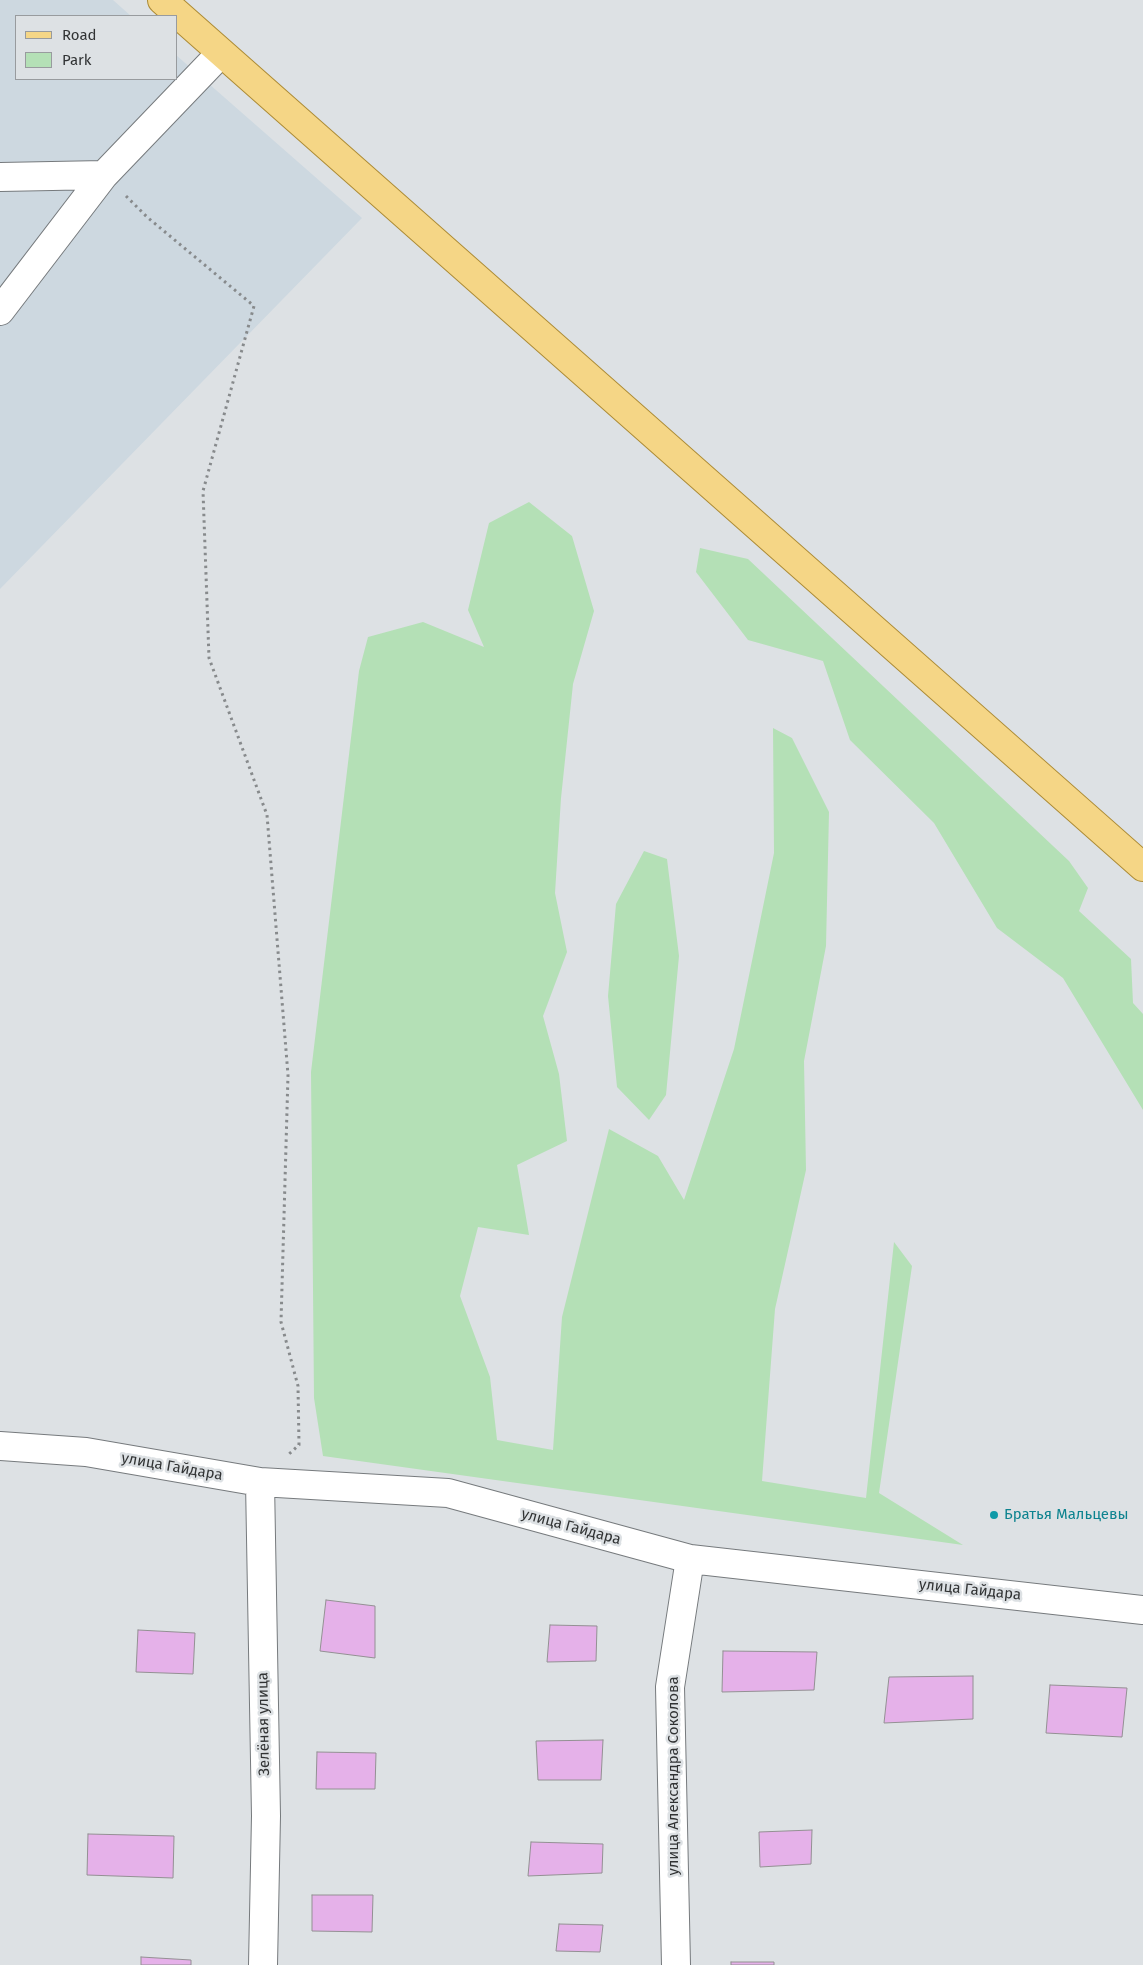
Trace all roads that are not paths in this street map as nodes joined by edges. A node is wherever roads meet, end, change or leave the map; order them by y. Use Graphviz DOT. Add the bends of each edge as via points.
graph roads {
  1 [pos="162,0"];
  2 [pos="222,53"];
  3 [pos="104,175"];
  4 [pos="0,177"];
  5 [pos="0,311"];
  6 [pos="1143,867"];
  7 [pos="0,1427"];
  8 [pos="0,1446"];
  9 [pos="29,1448"];
  10 [pos="260,1482"];
  11 [pos="690,1559"];
  12 [pos="1143,1610"];
  13 [pos="263,1965"];
  14 [pos="676,1965"];
  1 -- 2 [label="main road"];
  2 -- 3 [label="street"];
  2 -- 6 [label="main road"];
  3 -- 4 [label="street"];
  3 -- 5 [label="street"];
  7 -- 9 [label="street"];
  8 -- 9 [label="street, улица Гайдара"];
  9 -- 10 [label="street, улица Гайдара" via="86,1452"];
  10 -- 11 [label="street, улица Гайдара" via="448,1493"];
  10 -- 13 [label="street, Зелёная улица" via="266,1816"];
  11 -- 12 [label="street, улица Гайдара"];
  11 -- 14 [label="street, улица Александра Соколова" via="670,1687"];
}
